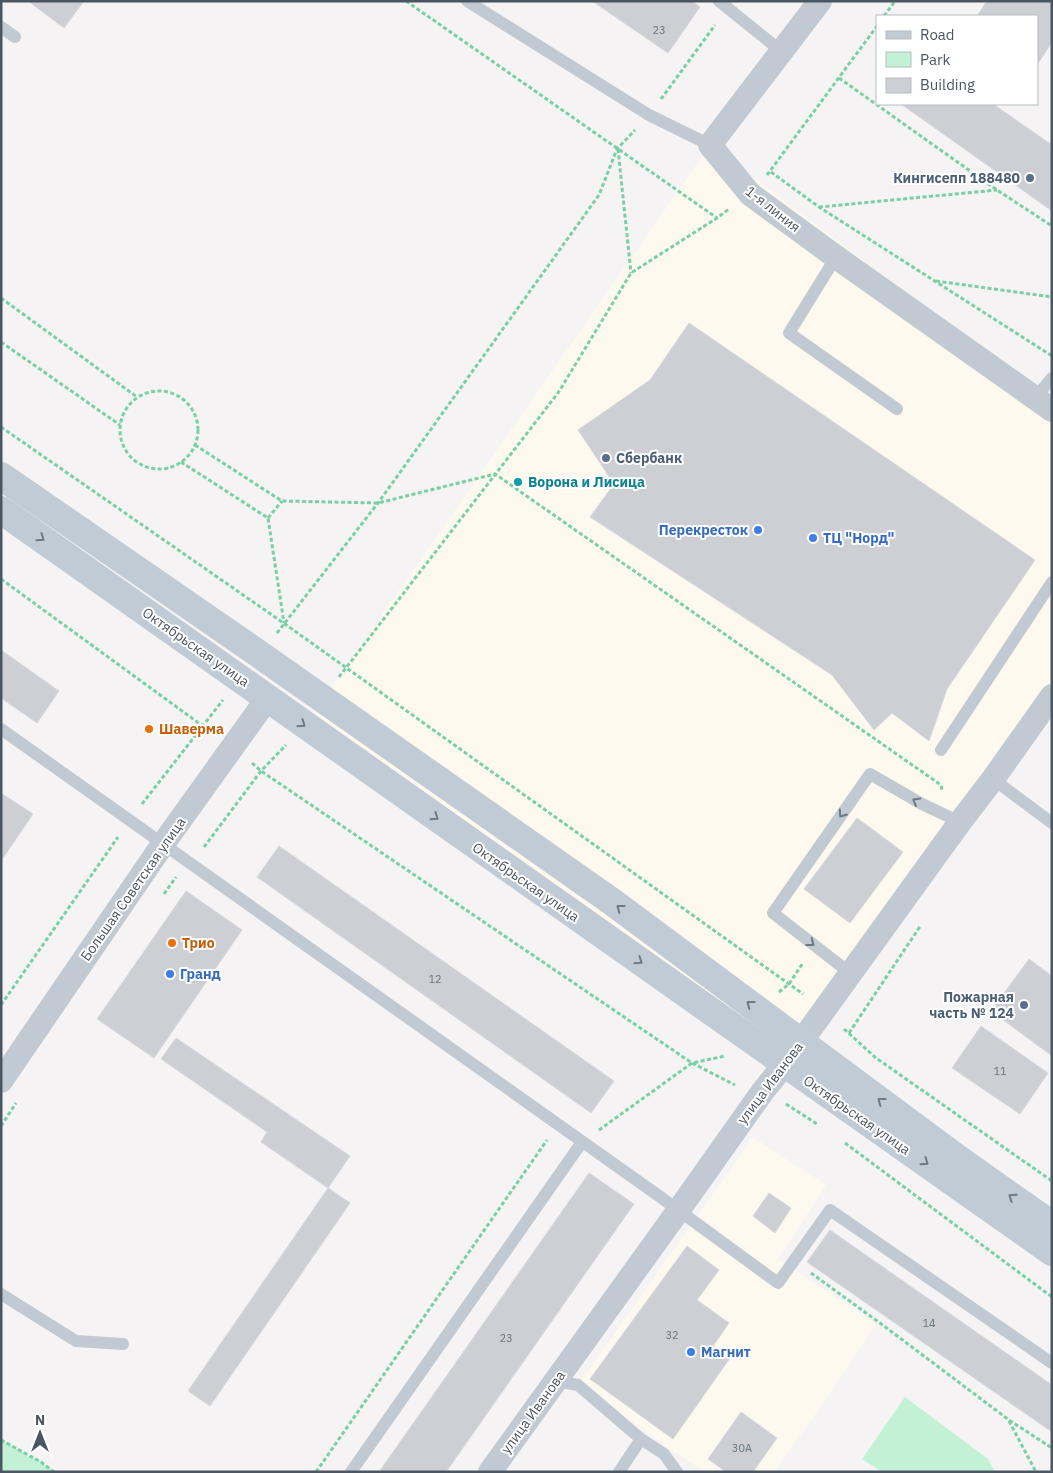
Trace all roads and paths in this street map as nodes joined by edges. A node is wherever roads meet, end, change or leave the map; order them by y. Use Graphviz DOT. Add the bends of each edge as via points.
graph roads {
  1 [pos="406,1"];
  2 [pos="467,1"];
  3 [pos="820,1"];
  4 [pos="895,1"];
  5 [pos="723,4"];
  6 [pos="885,15"];
  7 [pos="1,27"];
  8 [pos="876,27"];
  9 [pos="15,37"];
  10 [pos="781,51"];
  11 [pos="839,78"];
  12 [pos="876,104"];
  13 [pos="877,105"];
  14 [pos="649,115"];
  15 [pos="710,145"];
  16 [pos="618,149"];
  17 [pos="770,172"];
  18 [pos="997,190"];
  19 [pos="750,194"];
  20 [pos="819,207"];
  21 [pos="717,218"];
  22 [pos="1052,226"];
  23 [pos="836,257"];
  24 [pos="631,273"];
  25 [pos="934,281"];
  26 [pos="1052,297"];
  27 [pos="1,298"];
  28 [pos="1,342"];
  29 [pos="1052,356"];
  30 [pos="1052,378"];
  31 [pos="137,397"];
  32 [pos="1043,404"];
  33 [pos="897,409"];
  34 [pos="120,425"];
  35 [pos="1,427"];
  36 [pos="195,445"];
  37 [pos="181,462"];
  38 [pos="496,474"];
  39 [pos="1,476"];
  40 [pos="282,501"];
  41 [pos="378,503"];
  42 [pos="1,510"];
  43 [pos="268,518"];
  44 [pos="1,579"];
  45 [pos="1052,582"];
  46 [pos="285,624"];
  47 [pos="346,668"];
  48 [pos="1052,696"];
  49 [pos="267,699"];
  50 [pos="323,699"];
  51 [pos="305,725"];
  52 [pos="1,729"];
  53 [pos="233,747"];
  54 [pos="941,750"];
  55 [pos="261,771"];
  56 [pos="993,779"];
  57 [pos="951,818"];
  58 [pos="1052,823"];
  59 [pos="163,844"];
  60 [pos="191,865"];
  61 [pos="160,898"];
  62 [pos="814,945"];
  63 [pos="850,974"];
  64 [pos="789,984"];
  65 [pos="824,1010"];
  66 [pos="758,1011"];
  67 [pos="742,1034"];
  68 [pos="800,1042"];
  69 [pos="692,1062"];
  70 [pos="785,1064"];
  71 [pos="1,1081"];
  72 [pos="763,1091"];
  73 [pos="18,1101"];
  74 [pos="557,1125"];
  75 [pos="1,1126"];
  76 [pos="824,1128"];
  77 [pos="840,1139"];
  78 [pos="582,1142"];
  79 [pos="1052,1181"];
  80 [pos="678,1211"];
  81 [pos="1044,1221"];
  82 [pos="1052,1252"];
  83 [pos="794,1261"];
  84 [pos="1,1294"];
  85 [pos="1052,1297"];
  86 [pos="122,1344"];
  87 [pos="1052,1363"];
  88 [pos="555,1381"];
  89 [pos="1009,1420"];
  90 [pos="641,1439"];
  91 [pos="1,1440"];
  92 [pos="1052,1448"];
  93 [pos="54,1472"];
  94 [pos="316,1472"];
  95 [pos="350,1472"];
  96 [pos="490,1472"];
  97 [pos="618,1472"];
  98 [pos="677,1472"];
  99 [pos="1036,1472"];
  1 -- 16 [label="path"];
  2 -- 14 [label="lane, 1-я линия"];
  3 -- 10 [label="street"];
  4 -- 6 [label="path"];
  5 -- 10 [label="lane"];
  5 -- 14 [label="path"];
  7 -- 9 [label="lane"];
  8 -- 11 [label="path"];
  10 -- 15 [label="street"];
  11 -- 12 [label="path"];
  11 -- 17 [label="path"];
  13 -- 18 [label="path"];
  14 -- 15 [label="lane, 1-я линия"];
  14 -- 16 [label="path"];
  15 -- 19 [label="street, 1-я линия"];
  16 -- 21 [label="path"];
  16 -- 24 [label="path"];
  16 -- 41 [label="path" via="598,194"];
  17 -- 19 [label="path"];
  17 -- 20 [label="path"];
  18 -- 20 [label="path"];
  18 -- 22 [label="path"];
  19 -- 21 [label="path"];
  19 -- 23 [label="street, 1-я линия"];
  20 -- 25 [label="path"];
  21 -- 24 [label="path"];
  23 -- 32 [label="street, 1-я линия"];
  23 -- 33 [label="lane" via="789,333"];
  24 -- 38 [label="path" via="558,393"];
  25 -- 26 [label="path"];
  25 -- 29 [label="path"];
  27 -- 31 [label="path"];
  28 -- 34 [label="path"];
  30 -- 32 [label="lane"];
  31 -- 34 [label="path" via="123,414"];
  31 -- 36 [label="path" via="161,391 184,400 197,421"];
  34 -- 37 [label="path" via="125,449 139,463 157,468"];
  35 -- 46 [label="path"];
  36 -- 37 [label="path"];
  36 -- 40 [label="path"];
  37 -- 43 [label="path"];
  38 -- 41 [label="path"];
  38 -- 47 [label="path"];
  38 -- 57 [label="path" via="941,785"];
  39 -- 50 [label="street"];
  40 -- 41 [label="path"];
  40 -- 43 [label="path"];
  41 -- 46 [label="path"];
  42 -- 49 [label="street, Октябрьская улица, one-way"];
  43 -- 46 [label="path"];
  44 -- 53 [label="path"];
  45 -- 54 [label="lane"];
  46 -- 47 [label="path"];
  47 -- 50 [label="path"];
  47 -- 64 [label="path"];
  48 -- 56 [label="street, улица Иванова"];
  49 -- 51 [label="street, Октябрьская улица, one-way"];
  49 -- 53 [label="street, Большая Советская улица"];
  66 -- 50 [label="street, one-way" via="611,901"];
  51 -- 55 [label="path"];
  51 -- 67 [label="street, Октябрьская улица, one-way"];
  52 -- 59 [label="lane"];
  53 -- 55 [label="path"];
  53 -- 59 [label="street, Большая Советская улица"];
  55 -- 60 [label="path"];
  55 -- 69 [label="path"];
  56 -- 57 [label="street, улица Иванова"];
  56 -- 58 [label="lane"];
  57 -- 62 [label="lane, one-way" via="870,774 773,912"];
  57 -- 63 [label="street, улица Иванова"];
  59 -- 60 [label="lane"];
  59 -- 71 [label="street, Большая Советская улица"];
  60 -- 61 [label="path" via="178,874"];
  60 -- 74 [label="lane"];
  62 -- 63 [label="lane"];
  62 -- 64 [label="path"];
  63 -- 65 [label="street, улица Иванова"];
  64 -- 65 [label="path"];
  64 -- 66 [label="path"];
  65 -- 68 [label="street, улица Иванова"];
  65 -- 79 [label="path" via="876,1058"];
  66 -- 68 [label="street"];
  67 -- 69 [label="path" via="725,1056"];
  67 -- 70 [label="street, Октябрьская улица"];
  68 -- 70 [label="street, улица Иванова"];
  81 -- 68 [label="street, one-way"];
  69 -- 72 [label="path" via="741,1088"];
  69 -- 78 [label="path"];
  70 -- 72 [label="street, улица Иванова"];
  70 -- 81 [label="street, Октябрьская улица, one-way"];
  72 -- 76 [label="path"];
  72 -- 80 [label="street, улица Иванова"];
  73 -- 75 [label="path"];
  74 -- 78 [label="lane"];
  74 -- 94 [label="path"];
  77 -- 85 [label="path"];
  78 -- 80 [label="lane"];
  78 -- 95 [label="lane"];
  80 -- 83 [label="lane" via="778,1283"];
  80 -- 88 [label="street, улица Иванова"];
  81 -- 82 [label="street, Октябрьская улица"];
  83 -- 87 [label="lane" via="830,1210"];
  83 -- 89 [label="path"];
  84 -- 86 [label="lane" via="76,1341"];
  88 -- 90 [label="lane" via="578,1385"];
  88 -- 96 [label="street, улица Иванова"];
  89 -- 92 [label="path"];
  89 -- 99 [label="path"];
  90 -- 97 [label="lane"];
  90 -- 98 [label="lane" via="664,1454"];
  91 -- 93 [label="path"];
}
